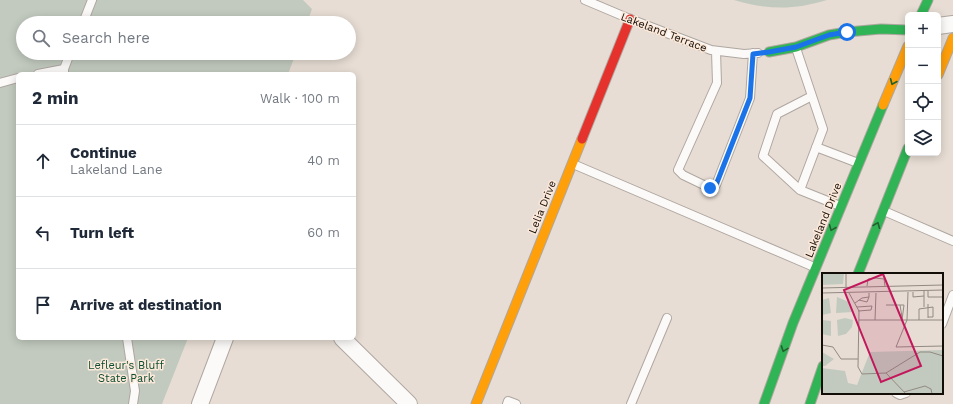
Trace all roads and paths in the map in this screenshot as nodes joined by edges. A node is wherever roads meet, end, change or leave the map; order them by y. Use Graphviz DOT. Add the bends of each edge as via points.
graph roads {
  1 [pos="92,0"];
  2 [pos="585,0"];
  3 [pos="928,0"];
  4 [pos="922,12"];
  5 [pos="86,16"];
  6 [pos="630,19"];
  7 [pos="953,24"];
  8 [pos="941,26"];
  9 [pos="905,30"];
  10 [pos="953,38"];
  11 [pos="796,47"];
  12 [pos="907,48"];
  13 [pos="716,51"];
  14 [pos="769,52"];
  15 [pos="753,54"];
  16 [pos="68,60"];
  17 [pos="941,68"];
  18 [pos="64,72"];
  19 [pos="16,79"];
  20 [pos="0,84"];
  21 [pos="812,96"];
  22 [pos="816,146"];
  23 [pos="905,156"];
  24 [pos="572,164"];
  25 [pos="859,164"];
  26 [pos="800,190"];
  27 [pos="842,206"];
  28 [pos="883,211"];
  29 [pos="953,241"];
  30 [pos="816,268"];
  31 [pos="858,273"];
  32 [pos="953,295"];
  33 [pos="667,318"];
  34 [pos="943,321"];
  35 [pos="127,340"];
  36 [pos="224,340"];
  37 [pos="344,340"];
  38 [pos="822,369"];
  39 [pos="134,404"];
  40 [pos="200,404"];
  41 [pos="409,404"];
  42 [pos="476,404"];
  43 [pos="507,404"];
  44 [pos="516,404"];
  45 [pos="631,404"];
  46 [pos="764,404"];
  47 [pos="810,404"];
  1 -- 5 [label="lane"];
  2 -- 6 [label="lane, Lakeland Terrace"];
  3 -- 4 [label="main road"];
  6 -- 13 [label="lane, Lakeland Terrace"];
  6 -- 24 [label="main road, Lelia Drive"];
  7 -- 8 [label="street"];
  9 -- 11 [label="main road" via="847,32 829,35"];
  10 -- 17 [label="main road"];
  11 -- 14 [label="main road"];
  11 -- 21 [label="lane"];
  12 -- 25 [label="main road, Lakeland Drive, one-way"];
  13 -- 15 [label="lane, Lakeland Terrace"];
  13 -- 15 [label="lane" via="717,83 678,170 710,188 716,185 750,98"];
  14 -- 15 [label="lane, Lakeland Terrace"];
  16 -- 18 [label="lane"];
  19 -- 20 [label="lane"];
  21 -- 22 [label="lane" via="823,129"];
  21 -- 26 [label="lane" via="777,114 764,156"];
  22 -- 25 [label="lane"];
  22 -- 26 [label="lane"];
  23 -- 28 [label="main road"];
  24 -- 30 [label="lane"];
  24 -- 42 [label="main road, Lelia Drive"];
  25 -- 27 [label="main road, Lakeland Drive"];
  26 -- 27 [label="lane"];
  27 -- 30 [label="main road, Lakeland Drive, one-way"];
  28 -- 29 [label="lane"];
  31 -- 28 [label="main road, one-way"];
  30 -- 46 [label="main road, Lakeland Drive, one-way"];
  32 -- 34 [label="lane"];
  33 -- 45 [label="lane"];
  35 -- 39 [label="lane" via="135,390"];
  36 -- 40 [label="street"];
  37 -- 41 [label="street"];
  38 -- 47 [label="main road"];
  43 -- 44 [label="lane" via="508,401"];
}
